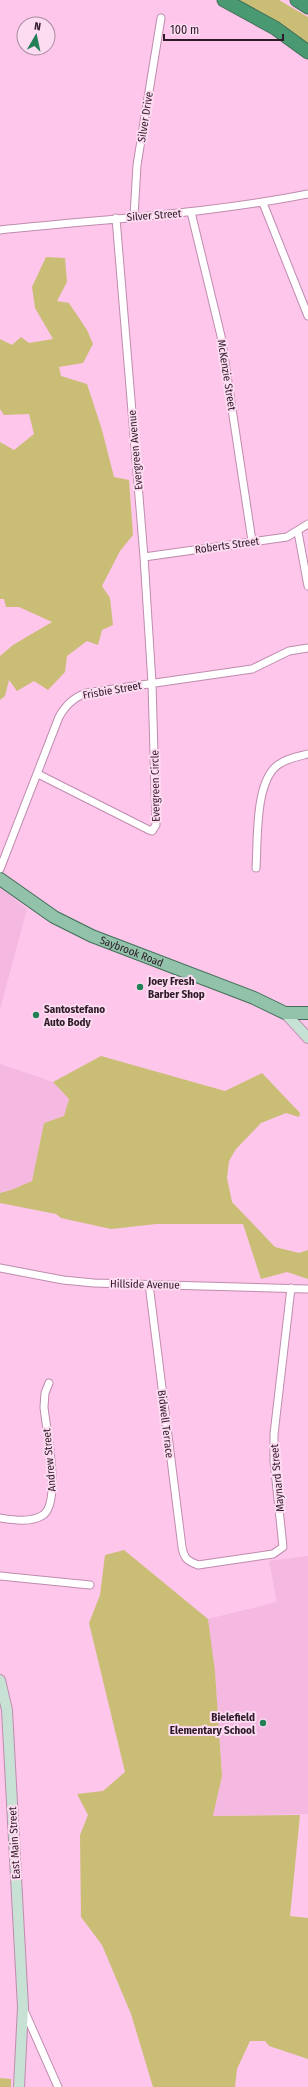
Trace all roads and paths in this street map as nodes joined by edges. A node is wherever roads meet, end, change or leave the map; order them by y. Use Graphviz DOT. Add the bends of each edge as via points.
graph roads {
  1 [pos="224,0"];
  2 [pos="297,0"];
  3 [pos="308,7"];
  4 [pos="162,18"];
  5 [pos="308,52"];
  6 [pos="308,194"];
  7 [pos="263,203"];
  8 [pos="191,212"];
  9 [pos="134,216"];
  10 [pos="116,218"];
  11 [pos="0,230"];
  12 [pos="308,316"];
  13 [pos="308,524"];
  14 [pos="298,532"];
  15 [pos="252,541"];
  16 [pos="144,557"];
  17 [pos="308,586"];
  18 [pos="308,648"];
  19 [pos="152,683"];
  20 [pos="308,754"];
  21 [pos="38,774"];
  22 [pos="256,868"];
  23 [pos="0,869"];
  24 [pos="0,879"];
  25 [pos="285,1012"];
  26 [pos="308,1013"];
  27 [pos="308,1038"];
  28 [pos="0,1268"];
  29 [pos="149,1284"];
  30 [pos="291,1288"];
  31 [pos="308,1289"];
  32 [pos="49,1383"];
  33 [pos="0,1518"];
  34 [pos="188,1562"];
  35 [pos="0,1576"];
  36 [pos="90,1585"];
  37 [pos="0,1680"];
  38 [pos="23,2007"];
  39 [pos="19,2087"];
  40 [pos="58,2087"];
  1 -- 5 [label="highway" via="275,28"];
  2 -- 3 [label="highway"];
  4 -- 9 [label="street, Silver Drive" via="137,165"];
  6 -- 7 [label="street, Silver Street"];
  7 -- 8 [label="street, Silver Street"];
  7 -- 12 [label="street"];
  8 -- 9 [label="street, Silver Street"];
  8 -- 15 [label="street, McKenzie Street" via="221,336"];
  9 -- 10 [label="street, Silver Street"];
  10 -- 11 [label="street, Silver Street"];
  10 -- 16 [label="street, Evergreen Avenue"];
  13 -- 14 [label="street, Roberts Street"];
  14 -- 15 [label="street, Roberts Street" via="287,537"];
  14 -- 17 [label="street"];
  15 -- 16 [label="street, Roberts Street"];
  16 -- 19 [label="street, Evergreen Avenue"];
  18 -- 19 [label="street, Frisbie Street" via="289,651 252,669"];
  19 -- 21 [label="street, Frisbie Street" via="86,693 76,697 59,717"];
  19 -- 21 [label="street, Evergreen Circle" via="157,818 154,830 148,830"];
  20 -- 22 [label="street" via="280,763 268,776 261,794"];
  21 -- 23 [label="street, Frisbie Street"];
  24 -- 25 [label="main road, Saybrook Road" via="54,917 92,936"];
  25 -- 26 [label="main road"];
  25 -- 27 [label="main road, Saybrook Road"];
  28 -- 29 [label="street, Hillside Avenue" via="63,1280"];
  29 -- 30 [label="street, Hillside Avenue"];
  29 -- 34 [label="street, Bidwell Terrace" via="183,1555"];
  30 -- 31 [label="street, Hillside Avenue"];
  30 -- 34 [label="street, Maynard Street" via="274,1434 274,1461 283,1547 273,1554 198,1565"];
  32 -- 33 [label="street, Andrew Street" via="44,1407 53,1489 50,1504 43,1515 28,1520"];
  35 -- 36 [label="street"];
  37 -- 38 [label="main road, East Main Street" via="7,1710"];
  38 -- 39 [label="main road, East Main Street"];
  38 -- 40 [label="street"];
}
